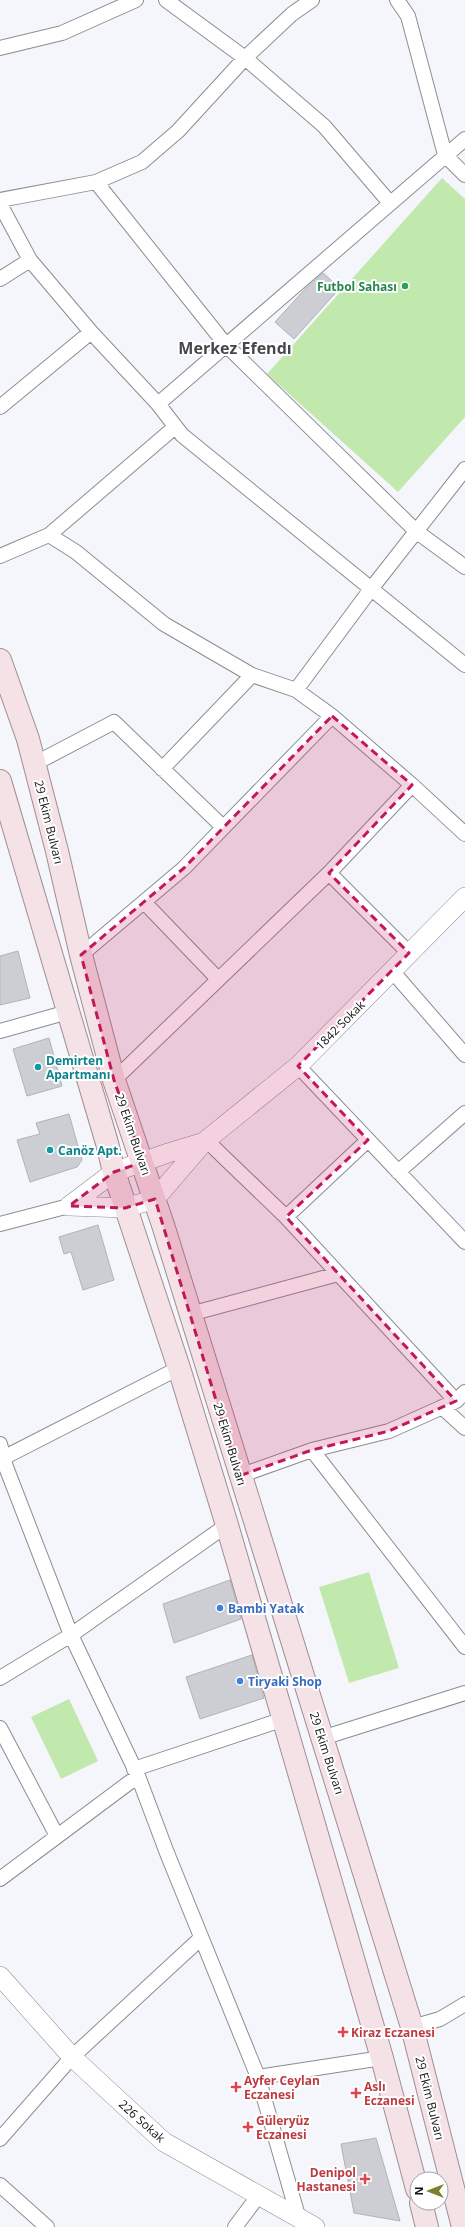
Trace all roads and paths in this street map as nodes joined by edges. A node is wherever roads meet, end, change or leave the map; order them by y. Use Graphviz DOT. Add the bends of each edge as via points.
graph roads {
  1 [pos="136,0"];
  2 [pos="166,0"];
  3 [pos="312,0"];
  4 [pos="397,0"];
  5 [pos="0,48"];
  6 [pos="245,58"];
  7 [pos="465,139"];
  8 [pos="445,155"];
  9 [pos="465,175"];
  10 [pos="96,182"];
  11 [pos="0,200"];
  12 [pos="390,203"];
  13 [pos="0,204"];
  14 [pos="30,260"];
  15 [pos="0,279"];
  16 [pos="91,332"];
  17 [pos="226,345"];
  18 [pos="158,404"];
  19 [pos="0,407"];
  20 [pos="175,427"];
  21 [pos="465,470"];
  22 [pos="417,532"];
  23 [pos="49,535"];
  24 [pos="0,556"];
  25 [pos="465,567"];
  26 [pos="371,589"];
  27 [pos="0,660"];
  28 [pos="465,665"];
  29 [pos="252,675"];
  30 [pos="296,690"];
  31 [pos="332,716"];
  32 [pos="34,764"];
  33 [pos="162,768"];
  34 [pos="0,781"];
  35 [pos="412,785"];
  36 [pos="5,815"];
  37 [pos="223,827"];
  38 [pos="465,834"];
  39 [pos="329,873"];
  40 [pos="465,897"];
  41 [pos="144,902"];
  42 [pos="409,953"];
  43 [pos="81,956"];
  44 [pos="392,972"];
  45 [pos="218,979"];
  46 [pos="68,1012"];
  47 [pos="0,1031"];
  48 [pos="465,1055"];
  49 [pos="298,1066"];
  50 [pos="114,1080"];
  51 [pos="465,1113"];
  52 [pos="368,1140"];
  53 [pos="205,1141"];
  54 [pos="143,1162"];
  55 [pos="114,1172"];
  56 [pos="398,1172"];
  57 [pos="155,1199"];
  58 [pos="69,1206"];
  59 [pos="125,1208"];
  60 [pos="286,1217"];
  61 [pos="0,1224"];
  62 [pos="465,1242"];
  63 [pos="338,1274"];
  64 [pos="190,1314"];
  65 [pos="178,1368"];
  66 [pos="461,1396"];
  67 [pos="442,1407"];
  68 [pos="465,1428"];
  69 [pos="0,1444"];
  70 [pos="312,1450"];
  71 [pos="3,1465"];
  72 [pos="240,1476"];
  73 [pos="227,1525"];
  74 [pos="71,1635"];
  75 [pos="465,1645"];
  76 [pos="0,1678"];
  77 [pos="465,1693"];
  78 [pos="284,1719"];
  79 [pos="0,1728"];
  80 [pos="322,1738"];
  81 [pos="136,1772"];
  82 [pos="57,1836"];
  83 [pos="0,1878"];
  84 [pos="201,1938"];
  85 [pos="0,1976"];
  86 [pos="465,2004"];
  87 [pos="412,2027"];
  88 [pos="72,2057"];
  89 [pos="382,2058"];
  90 [pos="258,2077"];
  91 [pos="0,2139"];
  92 [pos="412,2171"];
  93 [pos="0,2185"];
  94 [pos="260,2195"];
  95 [pos="423,2211"];
  96 [pos="298,2216"];
  97 [pos="47,2227"];
  98 [pos="235,2227"];
  99 [pos="315,2227"];
  100 [pos="427,2227"];
  101 [pos="463,2227"];
  1 -- 5 [label="street" via="62,33"];
  2 -- 6 [label="street"];
  3 -- 6 [label="street" via="292,14"];
  4 -- 8 [label="street" via="408,16"];
  6 -- 10 [label="street" via="178,131 142,162"];
  6 -- 12 [label="street" via="324,126"];
  7 -- 8 [label="street"];
  8 -- 9 [label="street"];
  8 -- 12 [label="street"];
  10 -- 11 [label="street"];
  10 -- 17 [label="street"];
  12 -- 17 [label="street"];
  13 -- 14 [label="street"];
  14 -- 15 [label="street"];
  14 -- 16 [label="street"];
  16 -- 18 [label="street"];
  16 -- 19 [label="street"];
  17 -- 18 [label="street"];
  17 -- 22 [label="street"];
  18 -- 20 [label="street"];
  20 -- 23 [label="street"];
  20 -- 26 [label="street"];
  21 -- 22 [label="street"];
  22 -- 25 [label="street"];
  22 -- 26 [label="street"];
  23 -- 24 [label="street"];
  23 -- 29 [label="street" via="76,552 164,624"];
  26 -- 28 [label="street"];
  26 -- 30 [label="street"];
  27 -- 32 [label="main road, 29 Ekim Bulvarı" via="28,739"];
  29 -- 30 [label="street"];
  29 -- 33 [label="street"];
  30 -- 31 [label="street"];
  31 -- 35 [label="street"];
  31 -- 37 [label="street"];
  32 -- 33 [label="street" via="114,722"];
  32 -- 43 [label="main road, 29 Ekim Bulvarı"];
  33 -- 37 [label="street"];
  34 -- 36 [label="main road"];
  35 -- 38 [label="street"];
  35 -- 39 [label="street"];
  36 -- 46 [label="main road"];
  37 -- 41 [label="street" via="184,868"];
  39 -- 42 [label="street"];
  39 -- 45 [label="street"];
  40 -- 42 [label="street, 1842 Sokak"];
  41 -- 43 [label="street"];
  41 -- 45 [label="street"];
  42 -- 44 [label="street, 1842 Sokak"];
  43 -- 50 [label="main road, 29 Ekim Bulvarı"];
  44 -- 48 [label="street"];
  44 -- 49 [label="street, 1842 Sokak"];
  45 -- 50 [label="street"];
  46 -- 47 [label="street"];
  46 -- 55 [label="main road"];
  49 -- 52 [label="street"];
  49 -- 53 [label="street, 1842 Sokak"];
  50 -- 54 [label="main road, 29 Ekim Bulvarı"];
  51 -- 56 [label="street"];
  52 -- 56 [label="street"];
  52 -- 60 [label="street"];
  53 -- 54 [label="street"];
  53 -- 57 [label="street"];
  53 -- 60 [label="street"];
  54 -- 55 [label="street"];
  54 -- 57 [label="main road, 29 Ekim Bulvarı"];
  55 -- 58 [label="street"];
  55 -- 59 [label="main road"];
  56 -- 62 [label="street"];
  57 -- 59 [label="street"];
  57 -- 64 [label="main road, 29 Ekim Bulvarı"];
  58 -- 59 [label="street"];
  58 -- 61 [label="street"];
  59 -- 65 [label="main road"];
  60 -- 63 [label="street"];
  63 -- 64 [label="street"];
  63 -- 66 [label="street"];
  64 -- 72 [label="main road, 29 Ekim Bulvarı"];
  65 -- 71 [label="street"];
  65 -- 73 [label="main road"];
  66 -- 67 [label="street"];
  67 -- 68 [label="street"];
  67 -- 70 [label="street" via="389,1431"];
  69 -- 71 [label="street"];
  70 -- 72 [label="street"];
  70 -- 75 [label="street"];
  71 -- 74 [label="street"];
  72 -- 80 [label="main road, 29 Ekim Bulvarı"];
  73 -- 74 [label="street"];
  73 -- 78 [label="main road"];
  74 -- 76 [label="street"];
  74 -- 81 [label="street"];
  77 -- 80 [label="street"];
  78 -- 81 [label="street"];
  78 -- 89 [label="main road"];
  79 -- 82 [label="street"];
  80 -- 87 [label="main road, 29 Ekim Bulvarı"];
  81 -- 82 [label="street"];
  81 -- 84 [label="street"];
  82 -- 83 [label="street"];
  84 -- 88 [label="street"];
  84 -- 90 [label="street"];
  85 -- 88 [label="street, 226 Sokak"];
  86 -- 87 [label="street" via="440,2019"];
  87 -- 101 [label="main road, 29 Ekim Bulvarı"];
  88 -- 91 [label="street"];
  88 -- 94 [label="street, 226 Sokak" via="164,2142"];
  89 -- 90 [label="street"];
  89 -- 92 [label="main road"];
  90 -- 96 [label="street"];
  93 -- 97 [label="street"];
  94 -- 96 [label="street, 226 Sokak"];
  94 -- 98 [label="street"];
  95 -- 100 [label="main road"];
  96 -- 99 [label="street, 226 Sokak"];
}
